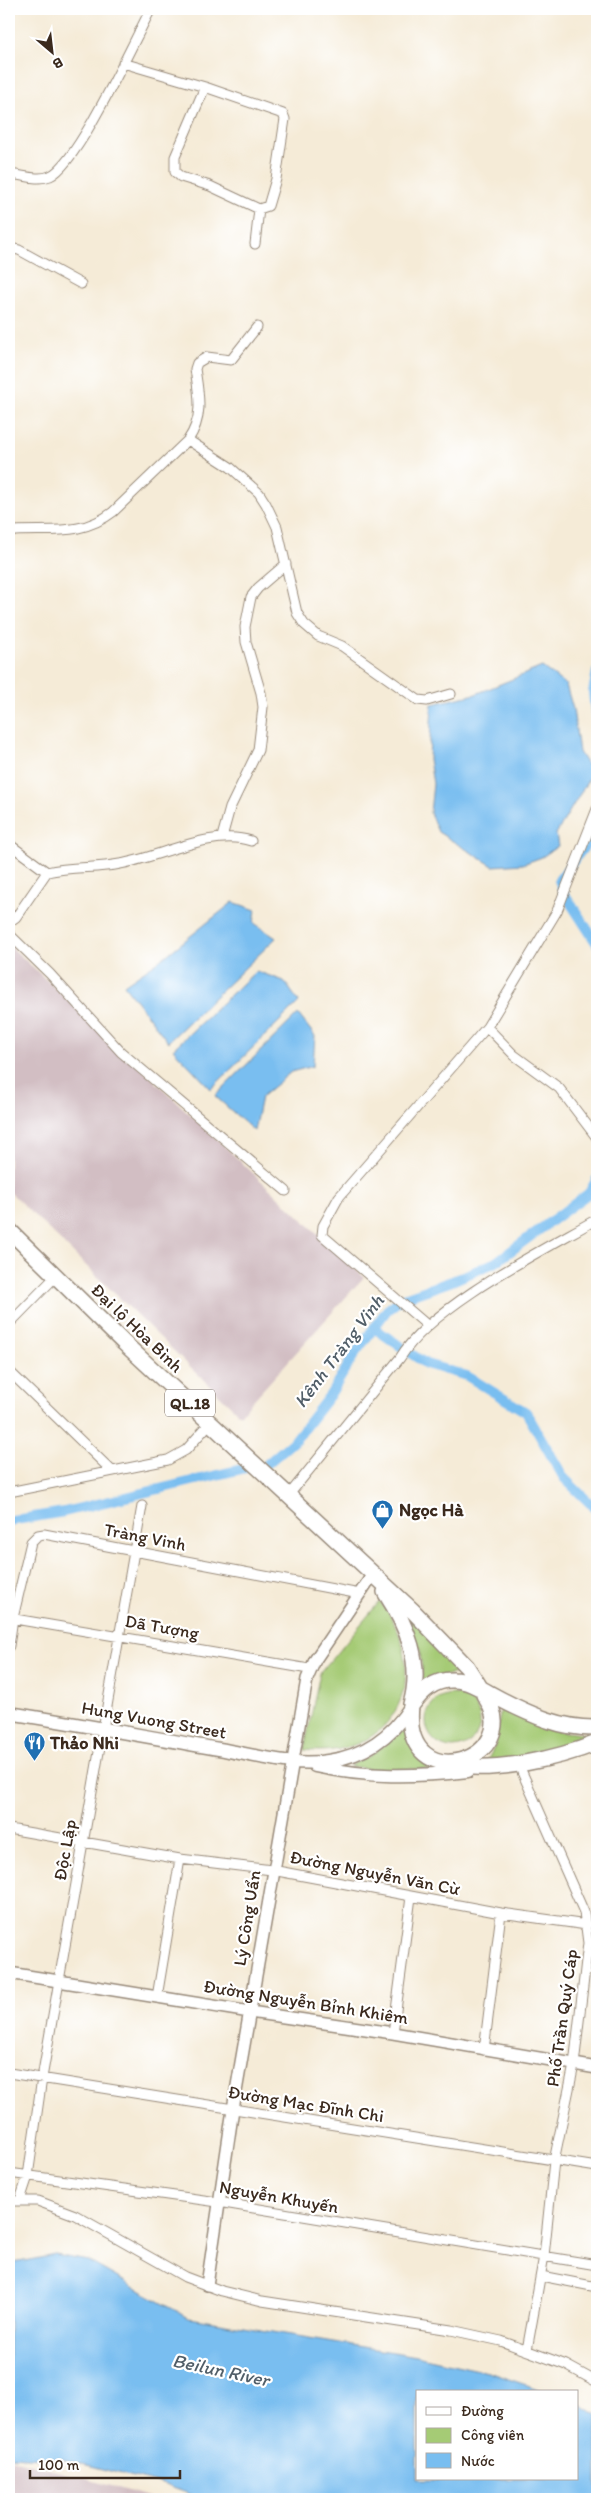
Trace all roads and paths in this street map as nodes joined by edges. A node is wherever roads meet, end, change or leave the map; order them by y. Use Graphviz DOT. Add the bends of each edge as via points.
graph roads {
  1 [pos="151,9"];
  2 [pos="123,63"];
  3 [pos="205,87"];
  4 [pos="9,174"];
  5 [pos="259,209"];
  6 [pos="255,244"];
  7 [pos="9,253"];
  8 [pos="81,284"];
  9 [pos="257,327"];
  10 [pos="188,440"];
  11 [pos="9,533"];
  12 [pos="286,564"];
  13 [pos="451,694"];
  14 [pos="596,813"];
  15 [pos="222,837"];
  16 [pos="251,841"];
  17 [pos="9,844"];
  18 [pos="47,872"];
  19 [pos="9,922"];
  20 [pos="9,934"];
  21 [pos="487,1028"];
  22 [pos="597,1137"];
  23 [pos="286,1190"];
  24 [pos="597,1219"];
  25 [pos="9,1230"];
  26 [pos="56,1276"];
  27 [pos="9,1324"];
  28 [pos="428,1325"];
  29 [pos="9,1372"];
  30 [pos="211,1422"];
  31 [pos="112,1471"];
  32 [pos="9,1492"];
  33 [pos="288,1496"];
  34 [pos="142,1506"];
  35 [pos="134,1551"];
  36 [pos="373,1574"];
  37 [pos="360,1594"];
  38 [pos="11,1618"];
  39 [pos="119,1636"];
  40 [pos="9,1646"];
  41 [pos="467,1667"];
  42 [pos="310,1669"];
  43 [pos="486,1697"];
  44 [pos="411,1706"];
  45 [pos="524,1711"];
  46 [pos="9,1713"];
  47 [pos="103,1728"];
  48 [pos="597,1728"];
  49 [pos="597,1743"];
  50 [pos="293,1761"];
  51 [pos="456,1763"];
  52 [pos="518,1763"];
  53 [pos="493,1768"];
  54 [pos="416,1777"];
  55 [pos="9,1830"];
  56 [pos="83,1842"];
  57 [pos="180,1859"];
  58 [pos="272,1870"];
  59 [pos="411,1898"];
  60 [pos="501,1913"];
  61 [pos="588,1925"];
  62 [pos="9,1973"];
  63 [pos="59,1981"];
  64 [pos="158,1997"];
  65 [pos="250,2012"];
  66 [pos="393,2033"];
  67 [pos="484,2050"];
  68 [pos="574,2065"];
  69 [pos="597,2068"];
  70 [pos="9,2073"];
  71 [pos="42,2078"];
  72 [pos="233,2108"];
  73 [pos="554,2161"];
  74 [pos="597,2167"];
  75 [pos="9,2173"];
  76 [pos="28,2176"];
  77 [pos="20,2200"];
  78 [pos="9,2201"];
  79 [pos="218,2202"];
  80 [pos="544,2256"];
  81 [pos="597,2264"];
  82 [pos="540,2276"];
  83 [pos="207,2285"];
  84 [pos="597,2287"];
  85 [pos="527,2350"];
  86 [pos="597,2382"];
  1 -- 2 [label="street"];
  2 -- 3 [label="street"];
  2 -- 4 [label="street" via="83,136 61,168 42,178"];
  3 -- 5 [label="street" via="175,157 174,172 181,178 210,186"];
  3 -- 5 [label="street" via="281,112 284,116 275,188 268,206"];
  5 -- 6 [label="street"];
  7 -- 8 [label="street" via="14,249 24,252"];
  9 -- 10 [label="street" via="231,360 207,357 197,364 200,409 195,430"];
  10 -- 11 [label="street" via="100,522 84,528"];
  10 -- 12 [label="street" via="230,467 259,494 277,527"];
  12 -- 13 [label="street" via="298,613 312,632 342,646 418,700"];
  12 -- 15 [label="street" via="251,597 245,627 263,707 258,750 230,808"];
  14 -- 21 [label="street" via="557,911"];
  15 -- 16 [label="street" via="239,836"];
  15 -- 18 [label="street" via="149,858 96,868 69,866"];
  17 -- 18 [label="street"];
  18 -- 19 [label="street" via="16,917"];
  20 -- 23 [label="street" via="121,1052"];
  21 -- 22 [label="street" via="514,1055 559,1088"];
  21 -- 28 [label="street" via="339,1198 323,1226 322,1235"];
  24 -- 28 [label="street" via="502,1275"];
  25 -- 26 [label="highway, Đại lộ Hòa Bình / QL.18"];
  26 -- 27 [label="street"];
  26 -- 30 [label="highway, Đại lộ Hòa Bình / QL.18"];
  28 -- 33 [label="street" via="407,1346"];
  29 -- 31 [label="street"];
  30 -- 31 [label="street" via="186,1450 168,1460"];
  30 -- 33 [label="highway, Đại lộ Hòa Bình / QL.18"];
  31 -- 32 [label="street"];
  33 -- 36 [label="highway, Đại lộ Hòa Bình / QL.18"];
  34 -- 35 [label="street, Độc Lập"];
  35 -- 37 [label="street, Tràng Vinh"];
  35 -- 38 [label="street, Tràng Vinh" via="38,1535 31,1542"];
  35 -- 39 [label="street, Độc Lập"];
  36 -- 37 [label="street, Lý Công Uẩn"];
  36 -- 41 [label="highway"];
  36 -- 44 [label="highway" via="399,1615 411,1643 415,1667 415,1692"];
  37 -- 42 [label="street, Lý Công Uẩn"];
  38 -- 39 [label="street, Dã Tượng"];
  38 -- 40 [label="street, Tràng Vinh"];
  39 -- 42 [label="street, Dã Tượng"];
  39 -- 47 [label="street, Độc Lập"];
  41 -- 43 [label="highway"];
  41 -- 45 [label="highway"];
  42 -- 50 [label="street, Lý Công Uẩn"];
  43 -- 44 [label="highway" via="469,1683 442,1681 430,1686"];
  43 -- 45 [label="highway"];
  43 -- 51 [label="highway" via="494,1717 493,1731 478,1754"];
  44 -- 50 [label="main road" via="390,1733 361,1752 327,1761"];
  44 -- 51 [label="highway" via="411,1732 416,1744 435,1760"];
  45 -- 48 [label="highway" via="564,1725"];
  46 -- 47 [label="main road, Hung Vuong Street"];
  47 -- 50 [label="main road, Hung Vuong Street"];
  47 -- 56 [label="street, Độc Lập"];
  49 -- 52 [label="highway"];
  50 -- 54 [label="main road" via="347,1772"];
  50 -- 58 [label="street, Lý Công Uẩn"];
  51 -- 53 [label="highway"];
  51 -- 54 [label="main road"];
  52 -- 53 [label="highway"];
  52 -- 61 [label="street, Phố Trần Quý Cáp"];
  53 -- 54 [label="main road"];
  55 -- 56 [label="street, Đường Nguyễn Văn Cừ"];
  56 -- 57 [label="street, Đường Nguyễn Văn Cừ"];
  56 -- 63 [label="street, Độc Lập"];
  57 -- 58 [label="street, Đường Nguyễn Văn Cừ"];
  57 -- 64 [label="street"];
  58 -- 59 [label="street, Đường Nguyễn Văn Cừ"];
  58 -- 65 [label="street, Lý Công Uẩn"];
  59 -- 60 [label="street, Đường Nguyễn Văn Cừ"];
  59 -- 66 [label="street"];
  60 -- 61 [label="street, Đường Nguyễn Văn Cừ"];
  60 -- 67 [label="street"];
  61 -- 68 [label="street, Phố Trần Quý Cáp"];
  62 -- 63 [label="street, Đường Nguyễn Bỉnh Khiêm"];
  63 -- 64 [label="street, Đường Nguyễn Bỉnh Khiêm"];
  63 -- 71 [label="street, Độc Lập"];
  64 -- 65 [label="street, Đường Nguyễn Bỉnh Khiêm"];
  65 -- 66 [label="street, Đường Nguyễn Bỉnh Khiêm"];
  65 -- 72 [label="street, Lý Công Uẩn"];
  66 -- 67 [label="street, Đường Nguyễn Bỉnh Khiêm"];
  67 -- 68 [label="street, Đường Nguyễn Bỉnh Khiêm"];
  68 -- 69 [label="street, Đường Nguyễn Bỉnh Khiêm"];
  68 -- 73 [label="street, Phố Trần Quý Cáp"];
  70 -- 71 [label="street, Đường Mạc Đĩnh Chi"];
  71 -- 72 [label="street, Đường Mạc Đĩnh Chi"];
  71 -- 76 [label="street, Độc Lập"];
  72 -- 73 [label="street, Đường Mạc Đĩnh Chi"];
  72 -- 79 [label="street, Lý Công Uẩn"];
  73 -- 74 [label="street, Đường Mạc Đĩnh Chi"];
  73 -- 80 [label="street, Phố Trần Quý Cáp"];
  75 -- 76 [label="street, Nguyễn Khuyến"];
  76 -- 77 [label="street, Độc Lập"];
  76 -- 79 [label="street, Nguyễn Khuyến"];
  77 -- 78 [label="street"];
  77 -- 83 [label="street" via="38,2201 75,2214"];
  79 -- 80 [label="street, Nguyễn Khuyến"];
  79 -- 83 [label="street, Lý Công Uẩn"];
  80 -- 81 [label="street, Nguyễn Khuyến"];
  80 -- 82 [label="street, Phố Trần Quý Cáp"];
  82 -- 84 [label="street"];
  82 -- 85 [label="street, Phố Trần Quý Cáp"];
  83 -- 85 [label="street" via="262,2300 451,2330"];
  85 -- 86 [label="street" via="566,2365"];
}
